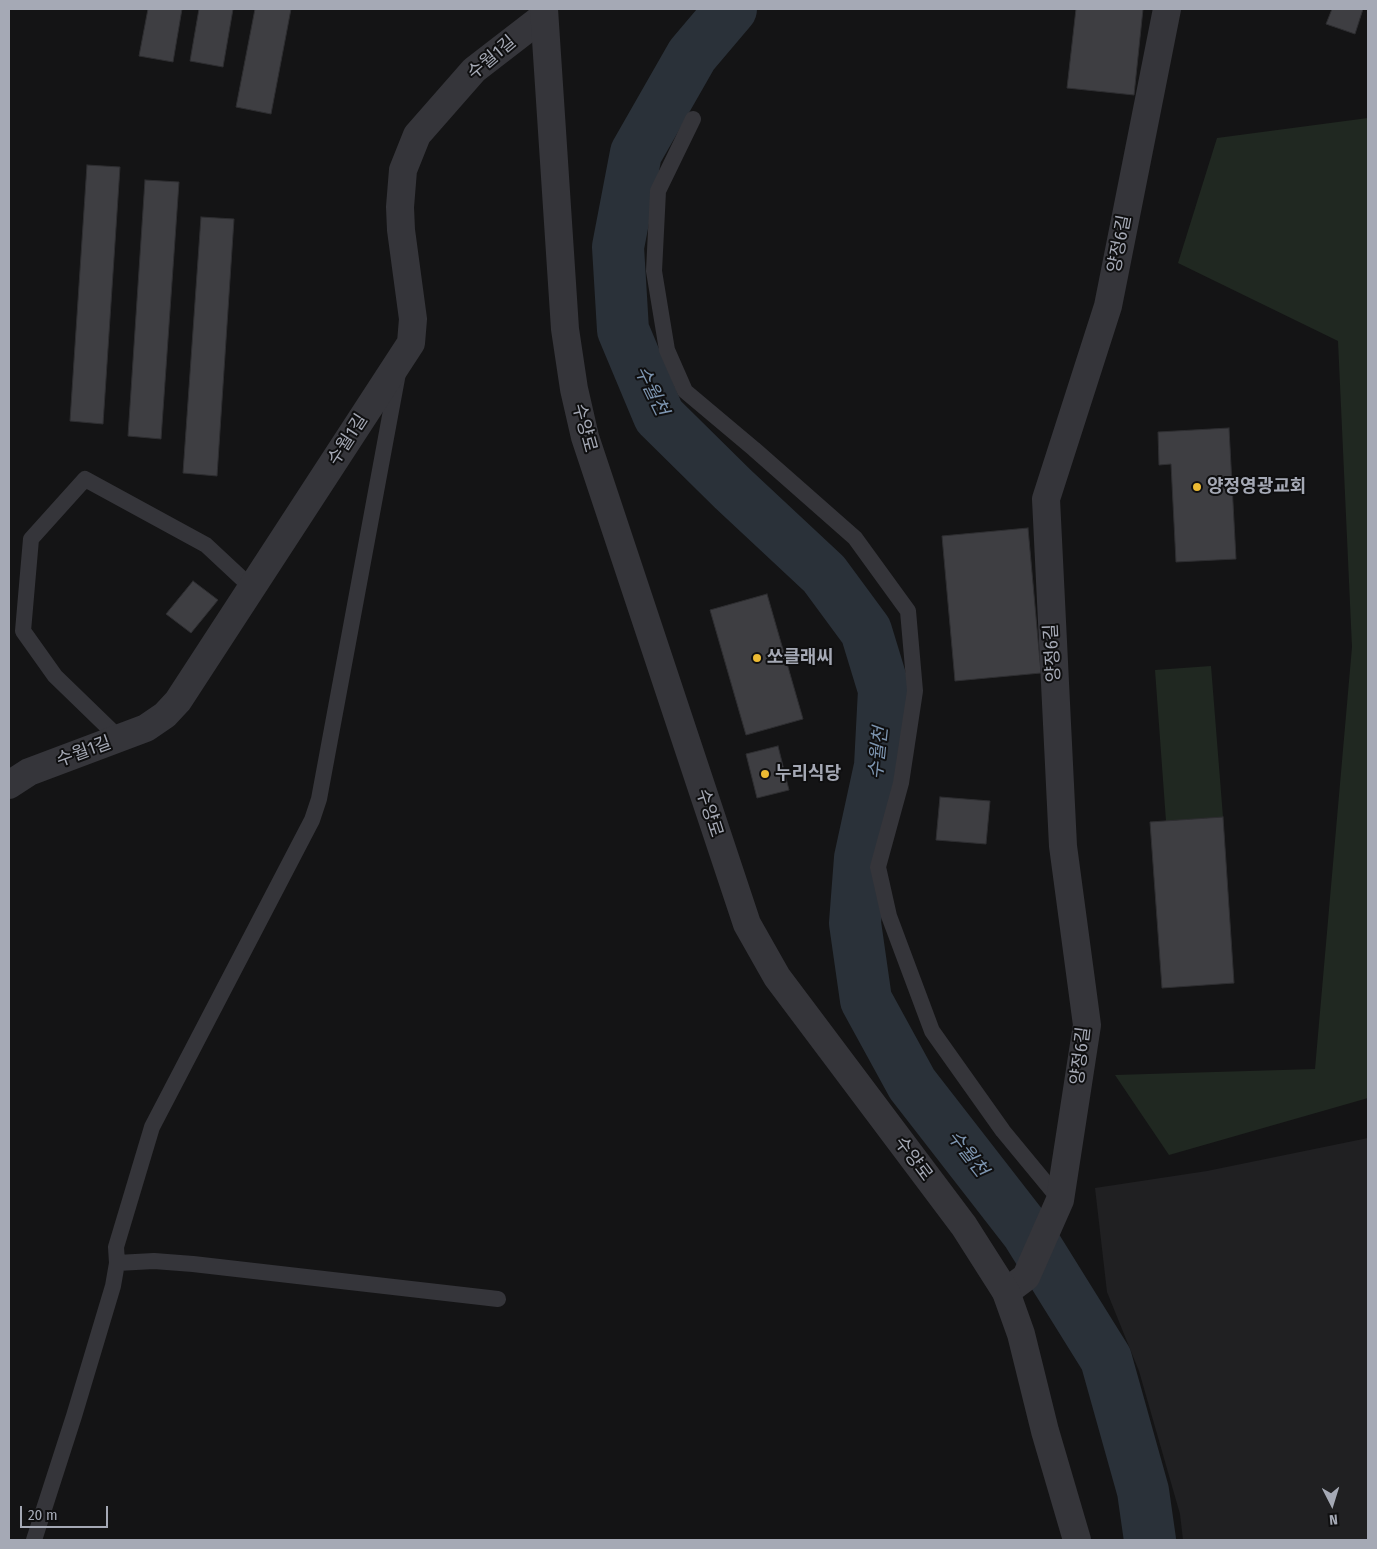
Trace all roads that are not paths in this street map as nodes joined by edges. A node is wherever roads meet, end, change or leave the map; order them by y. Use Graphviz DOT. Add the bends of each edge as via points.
graph roads {
  1 [pos="1168,9"];
  2 [pos="544,12"];
  3 [pos="693,119"];
  4 [pos="400,360"];
  5 [pos="251,588"];
  6 [pos="120,739"];
  7 [pos="9,785"];
  8 [pos="1060,1200"];
  9 [pos="117,1263"];
  10 [pos="1016,1284"];
  11 [pos="498,1299"];
  12 [pos="34,1540"];
  13 [pos="1077,1540"];
  1 -- 8 [label="street, 양정6길" via="1108,306 1046,499 1063,846 1086,1025"];
  2 -- 4 [label="street, 수월1길" via="474,70 418,135 410,152 403,170 400,207 413,319 410,343"];
  2 -- 10 [label="street, 수양로" via="564,329 576,399 585,437 747,924 777,977 964,1226"];
  3 -- 8 [label="lane" via="658,191 654,271 667,350 685,391 855,538 908,612 915,691 901,783 878,867 889,916 932,1031 1003,1131"];
  4 -- 5 [label="street, 수월1길"];
  4 -- 9 [label="lane" via="319,799 312,820 152,1127 116,1246"];
  5 -- 6 [label="street, 수월1길" via="178,701 146,728"];
  5 -- 6 [label="lane" via="206,545 85,480 31,539 23,630 55,676"];
  6 -- 7 [label="street, 수월1길" via="29,772"];
  8 -- 10 [label="street, 양정6길"];
  9 -- 11 [label="lane" via="193,1264"];
  9 -- 12 [label="lane" via="80,1398"];
  10 -- 13 [label="street, 수양로" via="1021,1334"];
}
